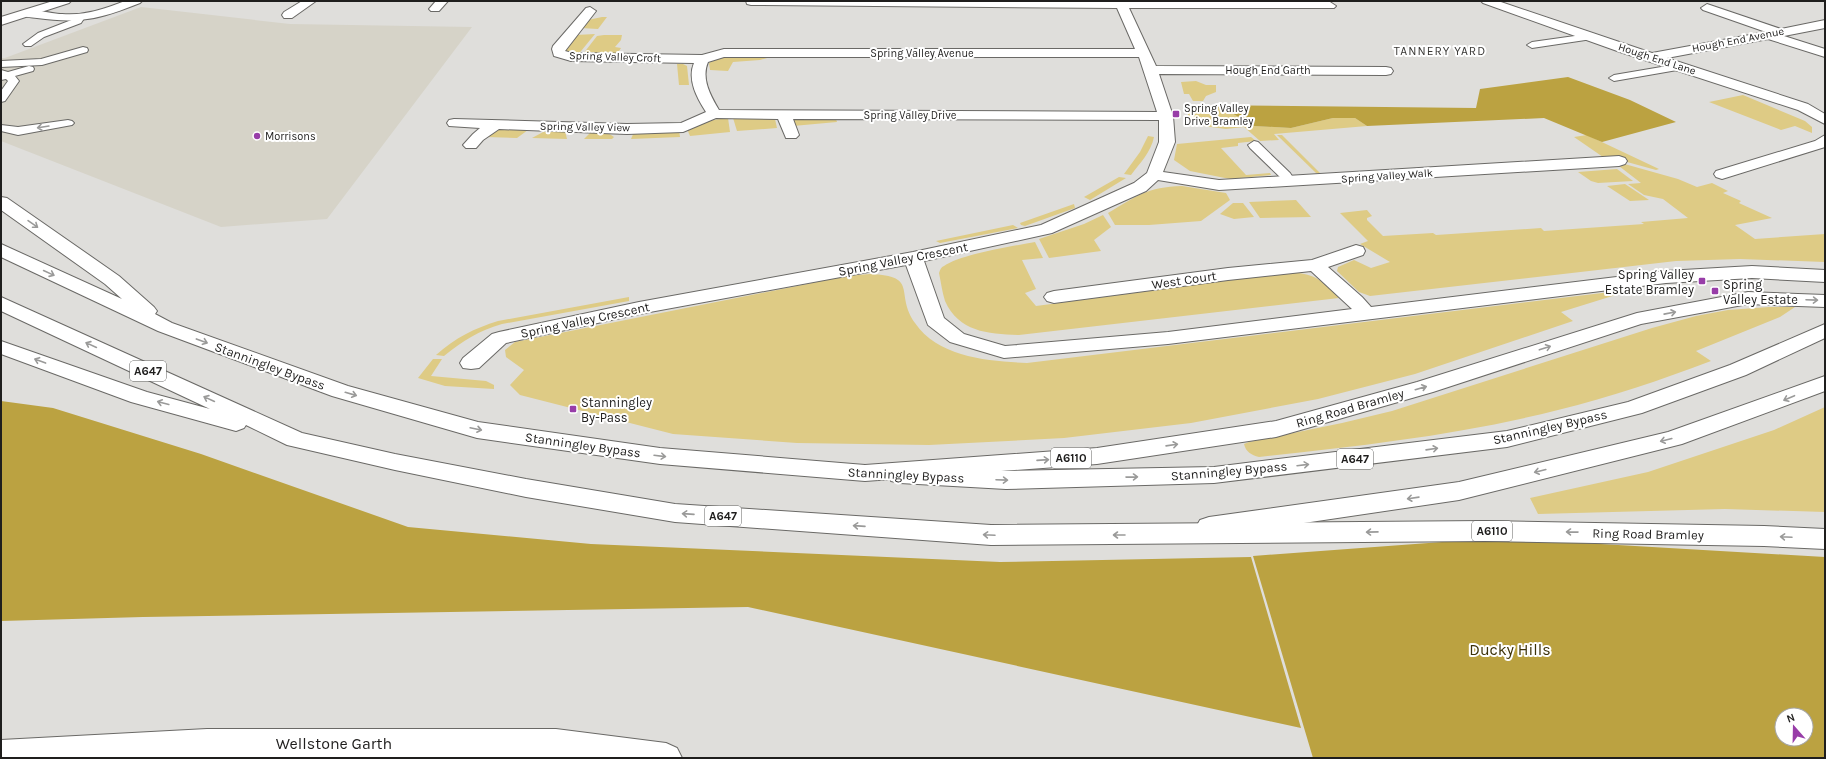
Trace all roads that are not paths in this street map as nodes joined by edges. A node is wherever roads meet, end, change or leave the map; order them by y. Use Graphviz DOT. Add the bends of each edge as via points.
graph roads {
  1 [pos="65,1"];
  2 [pos="136,1"];
  3 [pos="310,1"];
  4 [pos="1487,1"];
  5 [pos="752,2"];
  6 [pos="1315,4"];
  7 [pos="1122,5"];
  8 [pos="1330,6"];
  9 [pos="1707,8"];
  10 [pos="590,11"];
  11 [pos="26,13"];
  12 [pos="288,15"];
  13 [pos="80,17"];
  14 [pos="1,21"];
  15 [pos="1825,24"];
  16 [pos="1775,33"];
  17 [pos="1589,37"];
  18 [pos="28,44"];
  19 [pos="1532,45"];
  20 [pos="667,46"];
  21 [pos="16,52"];
  22 [pos="1143,53"];
  23 [pos="1825,53"];
  24 [pos="658,58"];
  25 [pos="1652,58"];
  26 [pos="702,59"];
  27 [pos="1,62"];
  28 [pos="1679,67"];
  29 [pos="1151,70"];
  30 [pos="1386,71"];
  31 [pos="1614,78"];
  32 [pos="4,84"];
  33 [pos="714,114"];
  34 [pos="784,114"];
  35 [pos="616,115"];
  36 [pos="1166,116"];
  37 [pos="1825,120"];
  38 [pos="492,121"];
  39 [pos="68,123"];
  40 [pos="454,123"];
  41 [pos="1,127"];
  42 [pos="608,128"];
  43 [pos="791,135"];
  44 [pos="1825,140"];
  45 [pos="471,145"];
  46 [pos="1254,145"];
  47 [pos="1620,162"];
  48 [pos="1722,174"];
  49 [pos="1154,175"];
  50 [pos="1288,179"];
  51 [pos="1074,200"];
  52 [pos="1,202"];
  53 [pos="1093,208"];
  54 [pos="1,250"];
  55 [pos="1356,251"];
  56 [pos="913,258"];
  57 [pos="1315,265"];
  58 [pos="1825,276"];
  59 [pos="1054,297"];
  60 [pos="1825,301"];
  61 [pos="1,303"];
  62 [pos="1366,314"];
  63 [pos="165,328"];
  64 [pos="1825,330"];
  65 [pos="1,348"];
  66 [pos="471,363"];
  67 [pos="1825,383"];
  68 [pos="295,439"];
  69 [pos="865,473"];
  70 [pos="1158,534"];
  71 [pos="1825,539"];
  72 [pos="1,755"];
  73 [pos="666,758"];
  1 -- 11 [label="main road"];
  2 -- 13 [label="main road" via="96,15"];
  3 -- 12 [label="main road"];
  4 -- 17 [label="main road, Hough End Lane"];
  5 -- 7 [label="main road"];
  6 -- 7 [label="main road"];
  6 -- 8 [label="main road"];
  7 -- 22 [label="main road, Spring Valley Crescent"];
  9 -- 16 [label="main road"];
  10 -- 24 [label="main road, Spring Valley Croft" via="558,49 559,54 571,57"];
  11 -- 13 [label="main road" via="63,18"];
  11 -- 14 [label="main road"];
  13 -- 18 [label="lane" via="78,21 41,35"];
  15 -- 16 [label="main road, Hough End Avenue"];
  16 -- 23 [label="main road"];
  16 -- 25 [label="main road, Hough End Avenue"];
  17 -- 19 [label="lane"];
  17 -- 25 [label="main road, Hough End Lane"];
  20 -- 24 [label="main road"];
  21 -- 27 [label="lane"];
  22 -- 26 [label="main road, Spring Valley Avenue" via="724,53"];
  22 -- 29 [label="main road, Spring Valley Crescent"];
  24 -- 26 [label="main road, Spring Valley Croft"];
  25 -- 28 [label="main road, Hough End Lane"];
  26 -- 33 [label="main road" via="698,65 701,93"];
  27 -- 32 [label="lane" via="42,62 81,52"];
  28 -- 31 [label="lane"];
  28 -- 37 [label="main road, Hough End Lane" via="1803,107"];
  29 -- 30 [label="main road, Hough End Garth"];
  29 -- 36 [label="main road, Spring Valley Crescent"];
  33 -- 34 [label="main road, Spring Valley Drive"];
  33 -- 42 [label="main road, Spring Valley View" via="683,127"];
  34 -- 36 [label="main road, Spring Valley Drive"];
  34 -- 43 [label="main road"];
  35 -- 42 [label="main road"];
  36 -- 49 [label="main road, Spring Valley Crescent" via="1167,142"];
  38 -- 40 [label="main road, Spring Valley View"];
  38 -- 42 [label="main road, Spring Valley View" via="582,134"];
  38 -- 45 [label="main road"];
  39 -- 41 [label="lane, one-way" via="18,131"];
  44 -- 48 [label="main road" via="1820,144"];
  46 -- 50 [label="lane"];
  47 -- 50 [label="main road, Spring Valley Walk"];
  49 -- 50 [label="main road, Spring Valley Walk" via="1219,185"];
  49 -- 53 [label="main road, Spring Valley Crescent" via="1140,187"];
  51 -- 53 [label="main road"];
  52 -- 63 [label="main road, A647, one-way" via="112,280"];
  53 -- 56 [label="main road, Spring Valley Crescent" via="1046,229"];
  54 -- 63 [label="main road, Stanningley Bypass / A647, one-way"];
  55 -- 57 [label="main road, West Court"];
  56 -- 62 [label="main road" via="935,321 958,338 1004,352 1168,338"];
  56 -- 66 [label="main road, Spring Valley Crescent" via="803,270 499,338"];
  57 -- 59 [label="main road, West Court"];
  57 -- 62 [label="main road"];
  58 -- 62 [label="main road" via="1752,272 1666,278"];
  69 -- 60 [label="main road, Ring Road Bramley / A6110, one-way" via="1097,456 1276,430 1425,387 1637,319 1748,298"];
  68 -- 61 [label="main road, A647, one-way"];
  63 -- 69 [label="main road, Stanningley Bypass / A647, one-way" via="340,391 477,430 660,456"];
  69 -- 64 [label="main road, Stanningley Bypass / A647, one-way" via="1006,480 1214,475 1506,439 1634,408 1738,370"];
  68 -- 65 [label="main road, A647, one-way" via="139,397"];
  67 -- 70 [label="main road, A647, one-way" via="1674,438 1459,491"];
  70 -- 68 [label="main road, A647, one-way" via="991,535 675,513 395,462"];
  71 -- 70 [label="main road, Ring Road Bramley / A6110, one-way" via="1485,531"];
  72 -- 73 [label="main road, Wellstone Garth" via="207,743 556,743"];
}
